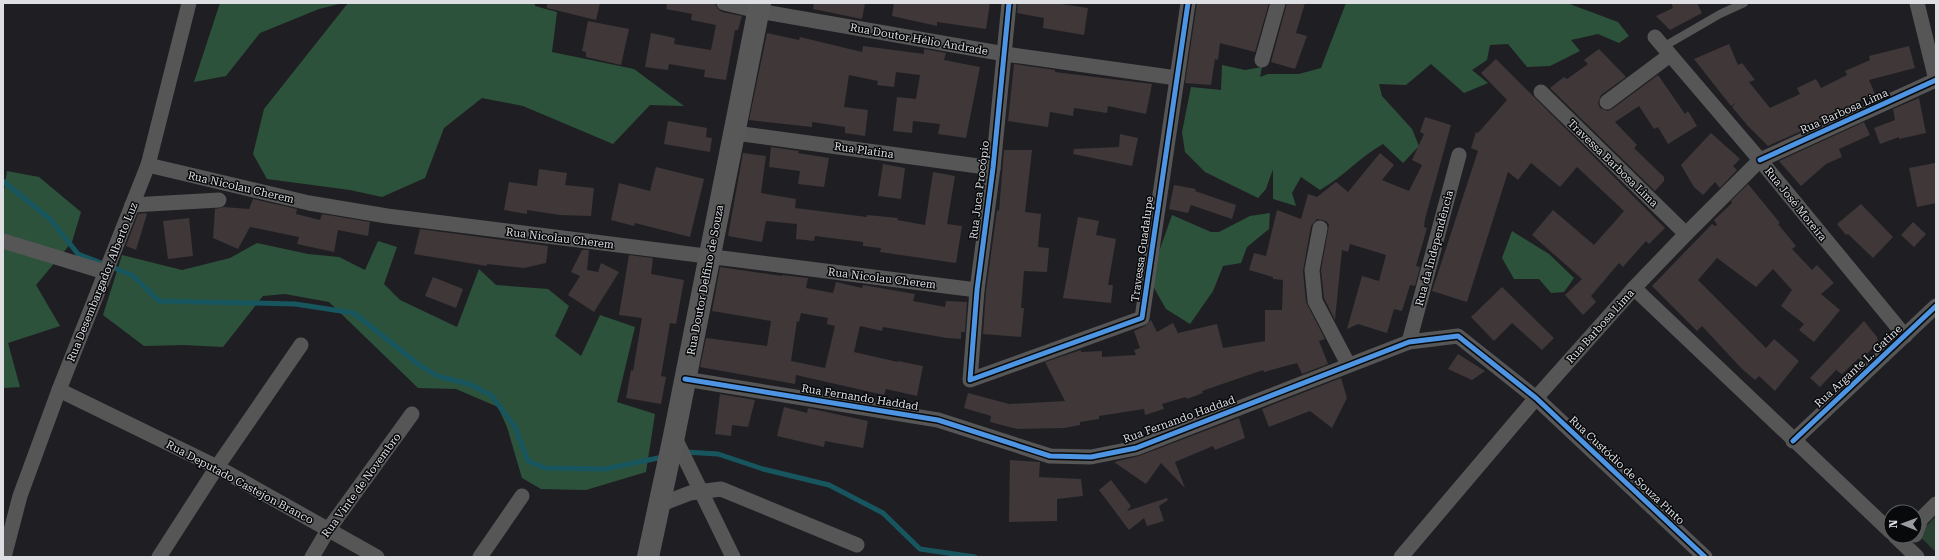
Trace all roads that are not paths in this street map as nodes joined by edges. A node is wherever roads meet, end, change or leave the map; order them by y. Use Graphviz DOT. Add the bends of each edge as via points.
graph roads {
  1 [pos="189,3"];
  2 [pos="724,3"];
  3 [pos="1009,3"];
  4 [pos="1188,3"];
  5 [pos="1278,3"];
  6 [pos="1744,3"];
  7 [pos="1917,3"];
  8 [pos="759,7"];
  9 [pos="1663,46"];
  10 [pos="1005,54"];
  11 [pos="1262,60"];
  12 [pos="1177,78"];
  13 [pos="1936,80"];
  14 [pos="1540,92"];
  15 [pos="1607,102"];
  16 [pos="734,133"];
  17 [pos="1459,155"];
  18 [pos="1760,160"];
  19 [pos="148,164"];
  20 [pos="993,168"];
  21 [pos="219,200"];
  22 [pos="132,205"];
  23 [pos="1320,228"];
  24 [pos="1686,234"];
  25 [pos="3,241"];
  26 [pos="710,256"];
  27 [pos="105,272"];
  28 [pos="1634,288"];
  29 [pos="976,290"];
  30 [pos="1936,306"];
  31 [pos="1905,336"];
  32 [pos="1409,342"];
  33 [pos="301,345"];
  34 [pos="1348,364"];
  35 [pos="686,379"];
  36 [pos="970,380"];
  37 [pos="59,390"];
  38 [pos="1536,398"];
  39 [pos="412,414"];
  40 [pos="674,436"];
  41 [pos="1793,441"];
  42 [pos="217,468"];
  43 [pos="701,490"];
  44 [pos="522,496"];
  45 [pos="1936,504"];
  46 [pos="659,505"];
  47 [pos="1883,525"];
  48 [pos="328,530"];
  49 [pos="857,544"];
  50 [pos="1912,547"];
  51 [pos="4,557"];
  52 [pos="159,557"];
  53 [pos="312,557"];
  54 [pos="377,557"];
  55 [pos="480,557"];
  56 [pos="648,557"];
  57 [pos="733,557"];
  58 [pos="1401,557"];
  59 [pos="1705,557"];
  1 -- 19 [label="street, Rua Desembargador Alberto Luz"];
  2 -- 8 [label="street, Rua Doutor Hélio Andrade"];
  3 -- 10 [label="street, Rua Juca Procópio"];
  4 -- 12 [label="street, Travessa Guadalupe"];
  5 -- 11 [label="street"];
  6 -- 9 [label="lane"];
  7 -- 13 [label="street"];
  8 -- 10 [label="street, Rua Doutor Hélio Andrade"];
  8 -- 16 [label="street, Rua Doutor Delfino de Souza"];
  9 -- 15 [label="street"];
  9 -- 18 [label="street, Rua José Moreira"];
  10 -- 12 [label="street, Rua Doutor Hélio Andrade"];
  10 -- 20 [label="street, Rua Juca Procópio"];
  12 -- 36 [label="street, Travessa Guadalupe" via="1142,318"];
  13 -- 18 [label="street, Rua Barbosa Lima"];
  14 -- 24 [label="street, Travessa Barbosa Lima"];
  16 -- 20 [label="street, Rua Platina"];
  16 -- 26 [label="street, Rua Doutor Delfino de Souza"];
  17 -- 32 [label="street, Rua da Independência"];
  18 -- 24 [label="street, Rua Barbosa Lima"];
  18 -- 31 [label="street, Rua José Moreira"];
  19 -- 22 [label="street, Rua Desembargador Alberto Luz"];
  19 -- 26 [label="street, Rua Nicolau Cherem" via="309,203 387,216"];
  20 -- 29 [label="street, Rua Juca Procópio"];
  21 -- 22 [label="street"];
  22 -- 27 [label="street, Rua Desembargador Alberto Luz"];
  23 -- 34 [label="street" via="1312,270 1315,301"];
  24 -- 28 [label="street, Rua Barbosa Lima"];
  25 -- 27 [label="street"];
  26 -- 29 [label="street, Rua Nicolau Cherem"];
  26 -- 35 [label="street, Rua Doutor Delfino de Souza"];
  27 -- 37 [label="street, Rua Desembargador Alberto Luz"];
  28 -- 38 [label="street, Rua Barbosa Lima"];
  28 -- 41 [label="street"];
  29 -- 36 [label="street, Rua Juca Procópio"];
  30 -- 31 [label="street, Rua Argante L. Gatine"];
  31 -- 41 [label="street, Rua Argante L. Gatine"];
  32 -- 34 [label="street, Rua Fernando Haddad"];
  32 -- 38 [label="street, Rua Fernando Haddad" via="1458,336"];
  33 -- 42 [label="street"];
  34 -- 35 [label="street, Rua Fernando Haddad" via="1136,448 1091,457 1050,456 938,420"];
  35 -- 40 [label="street, Rua Doutor Delfino de Souza"];
  37 -- 42 [label="street, Rua Deputado Castejon Branco"];
  37 -- 51 [label="street, Rua Desembargador Alberto Luz" via="20,496"];
  38 -- 58 [label="street, Rua Barbosa Lima"];
  38 -- 59 [label="street, Rua Custódio de Souza Pinto"];
  39 -- 48 [label="street, Rua Vinte de Novembro"];
  40 -- 43 [label="street"];
  40 -- 46 [label="street, Rua Doutor Delfino de Souza"];
  41 -- 47 [label="street"];
  42 -- 48 [label="street, Rua Deputado Castejon Branco"];
  42 -- 52 [label="street"];
  43 -- 46 [label="street"];
  43 -- 49 [label="street" via="721,489"];
  43 -- 57 [label="street"];
  44 -- 55 [label="street"];
  45 -- 50 [label="street" via="1921,519"];
  46 -- 56 [label="street, Rua Doutor Delfino de Souza"];
  48 -- 53 [label="street, Rua Vinte de Novembro"];
  48 -- 54 [label="street, Rua Deputado Castejon Branco"];
}
